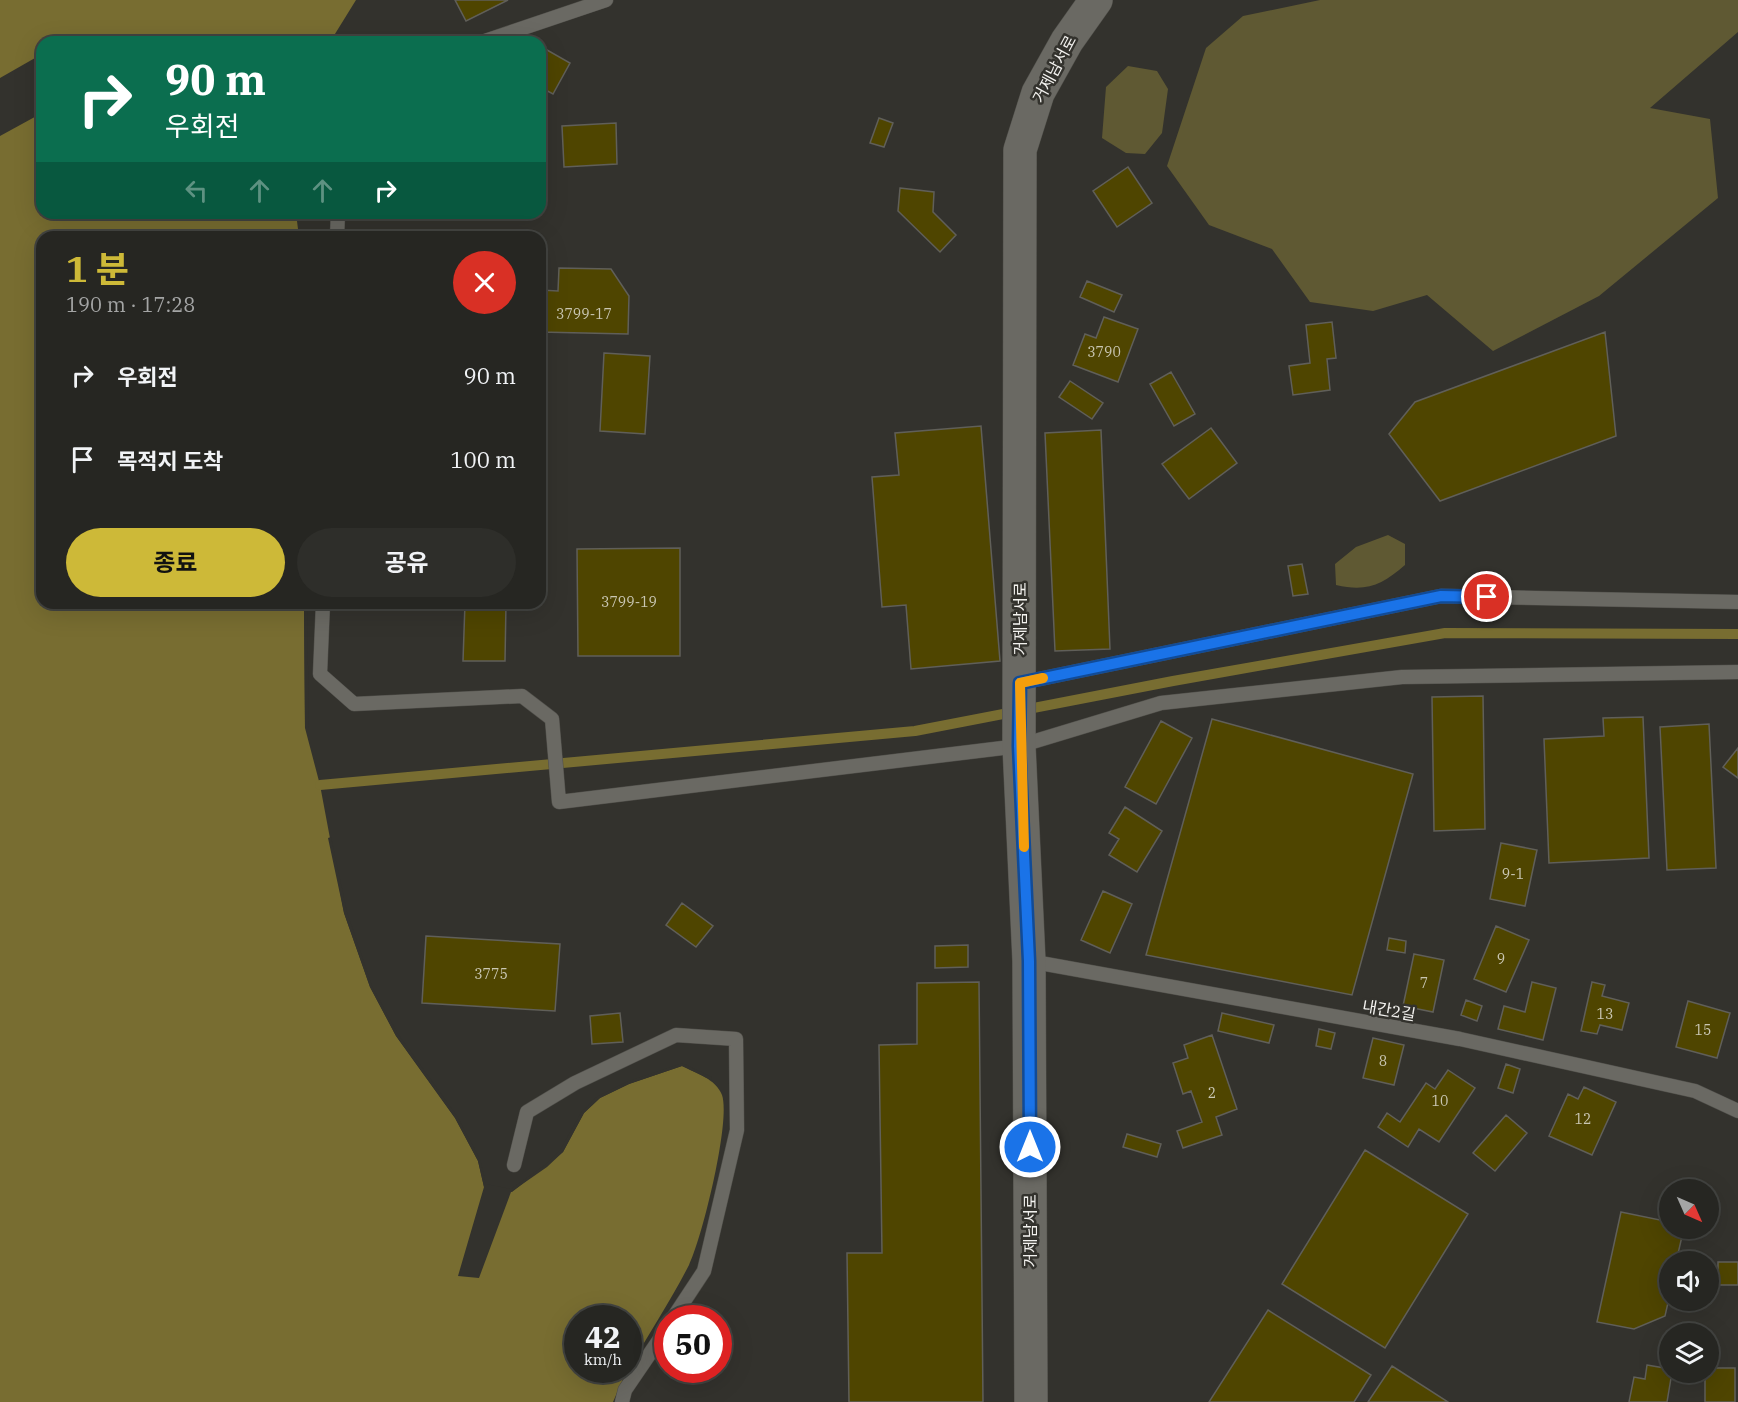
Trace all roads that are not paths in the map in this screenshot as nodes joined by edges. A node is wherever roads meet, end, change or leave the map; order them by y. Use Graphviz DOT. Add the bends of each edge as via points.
graph roads {
  1 [pos="606,0"];
  2 [pos="1096,0"];
  3 [pos="500,36"];
  4 [pos="1738,602"];
  5 [pos="323,609"];
  6 [pos="1738,672"];
  7 [pos="1020,683"];
  8 [pos="1019,746"];
  9 [pos="1029,961"];
  10 [pos="1738,1111"];
  11 [pos="514,1165"];
  12 [pos="682,1305"];
  13 [pos="654,1348"];
  14 [pos="622,1402"];
  15 [pos="1031,1402"];
  1 -- 3 [label="lane"];
  2 -- 7 [label="main road, 거제남서로" via="1038,93 1020,150"];
  4 -- 7 [label="lane" via="1441,596"];
  5 -- 8 [label="lane" via="320,674 354,704 522,696 552,719 560,802"];
  6 -- 8 [label="lane" via="1402,677 1161,703"];
  7 -- 8 [label="main road, 거제남서로"];
  8 -- 9 [label="main road, 거제남서로"];
  9 -- 10 [label="lane, 내간2길" via="1460,1039 1695,1091"];
  9 -- 15 [label="main road, 거제남서로"];
  11 -- 12 [label="lane" via="527,1112 575,1083 676,1035 736,1039 737,1130 704,1271"];
  13 -- 14 [label="lane" via="625,1390"];
}
